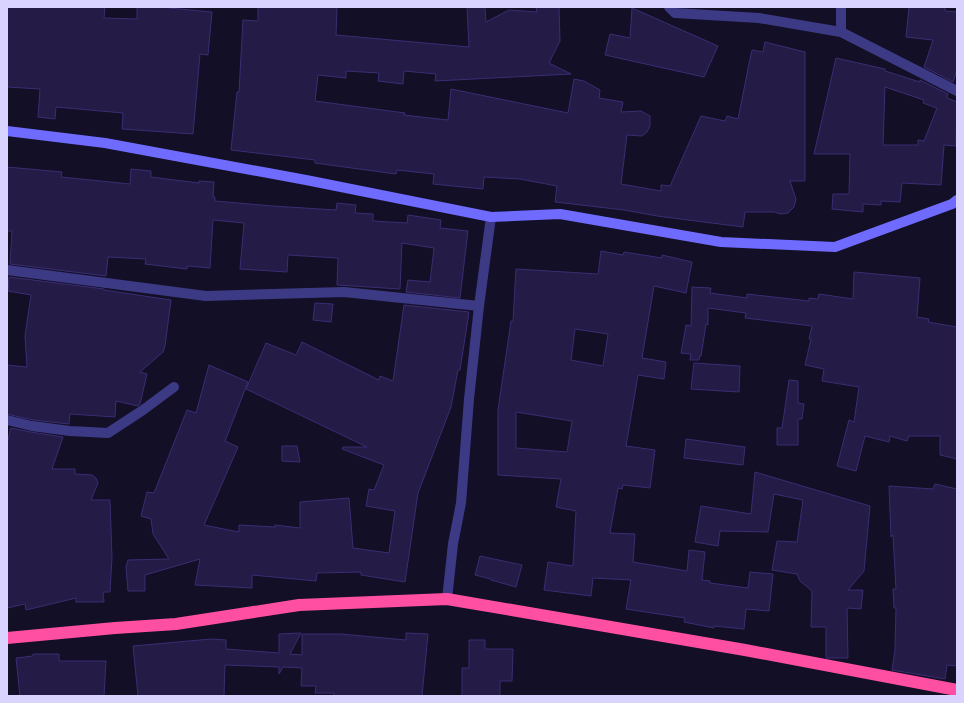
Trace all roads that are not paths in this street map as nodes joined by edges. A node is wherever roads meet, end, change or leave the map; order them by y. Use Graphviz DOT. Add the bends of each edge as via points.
graph roads {
  1 [pos="669,7"];
  2 [pos="841,7"];
  3 [pos="841,32"];
  4 [pos="957,91"];
  5 [pos="7,131"];
  6 [pos="957,200"];
  7 [pos="492,217"];
  8 [pos="7,270"];
  9 [pos="479,306"];
  10 [pos="174,387"];
  11 [pos="7,420"];
  12 [pos="447,599"];
  13 [pos="7,638"];
  14 [pos="957,690"];
  1 -- 3 [label="street" via="675,13 759,18"];
  2 -- 3 [label="street"];
  3 -- 4 [label="street"];
  5 -- 7 [label="street" via="105,143"];
  6 -- 7 [label="street" via="835,247 721,242 560,214"];
  7 -- 9 [label="street"];
  8 -- 9 [label="street" via="206,296 344,292"];
  9 -- 12 [label="street" via="461,503"];
  10 -- 11 [label="street" via="108,433 70,431"];
  12 -- 13 [label="highway" via="299,605 176,624"];
  12 -- 14 [label="highway"];
}
